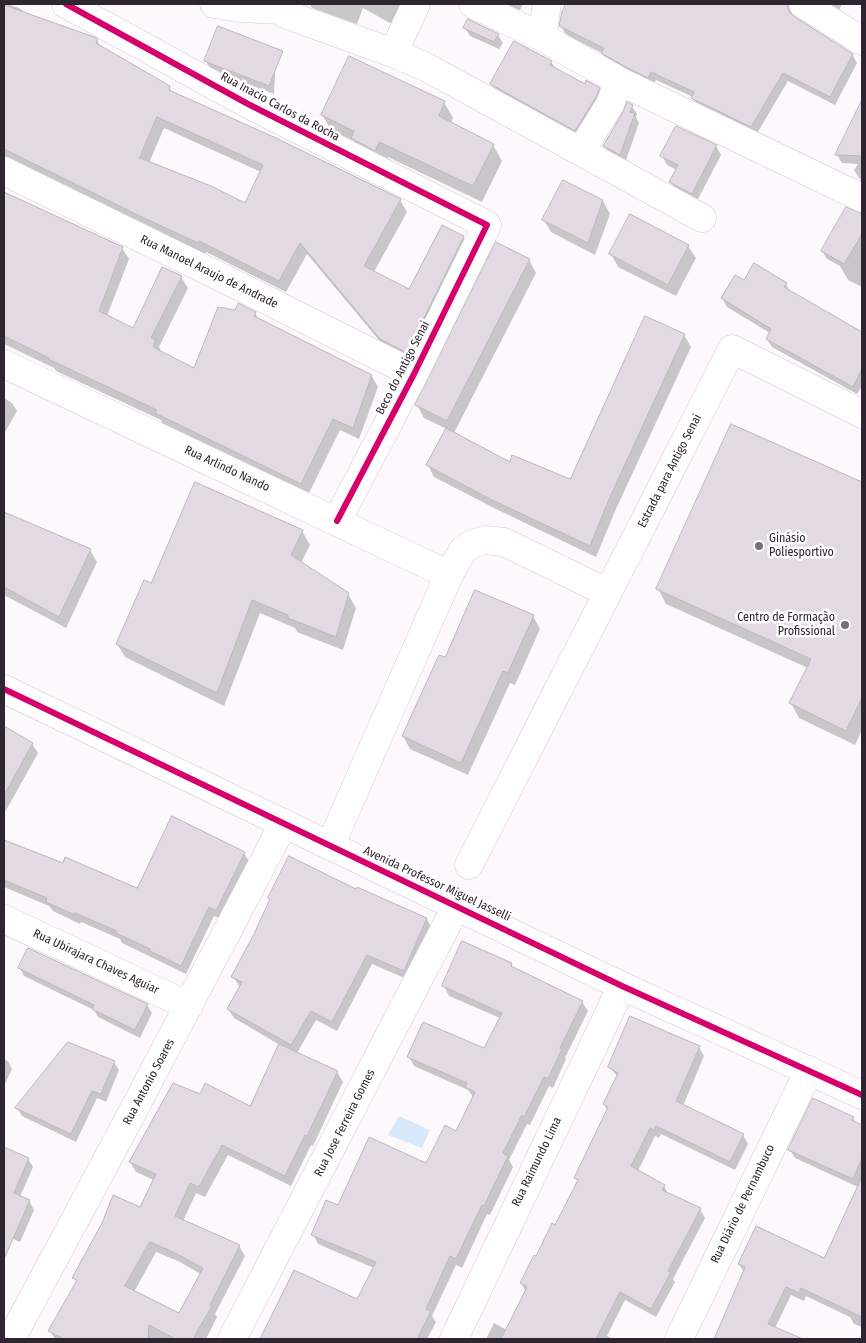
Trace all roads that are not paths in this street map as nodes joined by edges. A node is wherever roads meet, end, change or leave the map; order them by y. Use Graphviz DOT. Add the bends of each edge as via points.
graph roads {
  1 [pos="66,4"];
  2 [pos="214,4"];
  3 [pos="416,4"];
  4 [pos="473,4"];
  5 [pos="547,4"];
  6 [pos="804,4"];
  7 [pos="282,7"];
  8 [pos="542,37"];
  9 [pos="862,41"];
  10 [pos="393,53"];
  11 [pos="619,81"];
  12 [pos="581,151"];
  13 [pos="4,171"];
  14 [pos="862,198"];
  15 [pos="702,218"];
  16 [pos="487,224"];
  17 [pos="4,364"];
  18 [pos="414,374"];
  19 [pos="862,414"];
  20 [pos="337,521"];
  21 [pos="449,575"];
  22 [pos="608,593"];
  23 [pos="4,690"];
  24 [pos="284,823"];
  25 [pos="330,846"];
  26 [pos="469,865"];
  27 [pos="456,907"];
  28 [pos="6,925"];
  29 [pos="622,986"];
  30 [pos="189,1006"];
  31 [pos="808,1070"];
  32 [pos="862,1095"];
  33 [pos="10,1339"];
  34 [pos="232,1339"];
  35 [pos="454,1339"];
  36 [pos="679,1339"];
  1 -- 16 [label="street, Rua Inacio Carlos da Rocha" via="248,104"];
  2 -- 7 [label="street" via="240,8"];
  3 -- 10 [label="street"];
  4 -- 8 [label="street"];
  5 -- 8 [label="street"];
  6 -- 9 [label="street"];
  7 -- 10 [label="street" via="285,14"];
  8 -- 11 [label="street"];
  10 -- 12 [label="street"];
  11 -- 12 [label="street" via="610,104"];
  11 -- 14 [label="street"];
  12 -- 15 [label="street"];
  13 -- 18 [label="street, Rua Manoel Araujo de Andrade"];
  16 -- 18 [label="street, Beco do Antigo Senai"];
  17 -- 20 [label="street, Rua Arlindo Nando"];
  18 -- 20 [label="street, Beco do Antigo Senai"];
  19 -- 22 [label="street, Estrada para Antigo Senai" via="732,349"];
  20 -- 21 [label="street, Rua Arlindo Nando"];
  21 -- 22 [label="street" via="464,550 472,544 485,540 504,542"];
  21 -- 25 [label="street"];
  22 -- 26 [label="street, Estrada para Antigo Senai"];
  23 -- 24 [label="street, Avenida Professor Miguel Jasselli"];
  24 -- 25 [label="street, Avenida Professor Miguel Jasselli"];
  24 -- 30 [label="street, Rua Antonio Soares"];
  25 -- 27 [label="street, Avenida Professor Miguel Jasselli"];
  27 -- 29 [label="street, Avenida Professor Miguel Jasselli"];
  27 -- 34 [label="street, Rua Jose Ferreira Gomes"];
  28 -- 30 [label="street, Rua Ubirajara Chaves Aguiar"];
  29 -- 31 [label="street, Avenida Professor Miguel Jasselli"];
  29 -- 35 [label="street, Rua Raimundo Lima"];
  30 -- 33 [label="street, Rua Antonio Soares"];
  31 -- 32 [label="street, Avenida Professor Miguel Jasselli"];
  31 -- 36 [label="street, Rua Diário de Pernambuco"];
}
